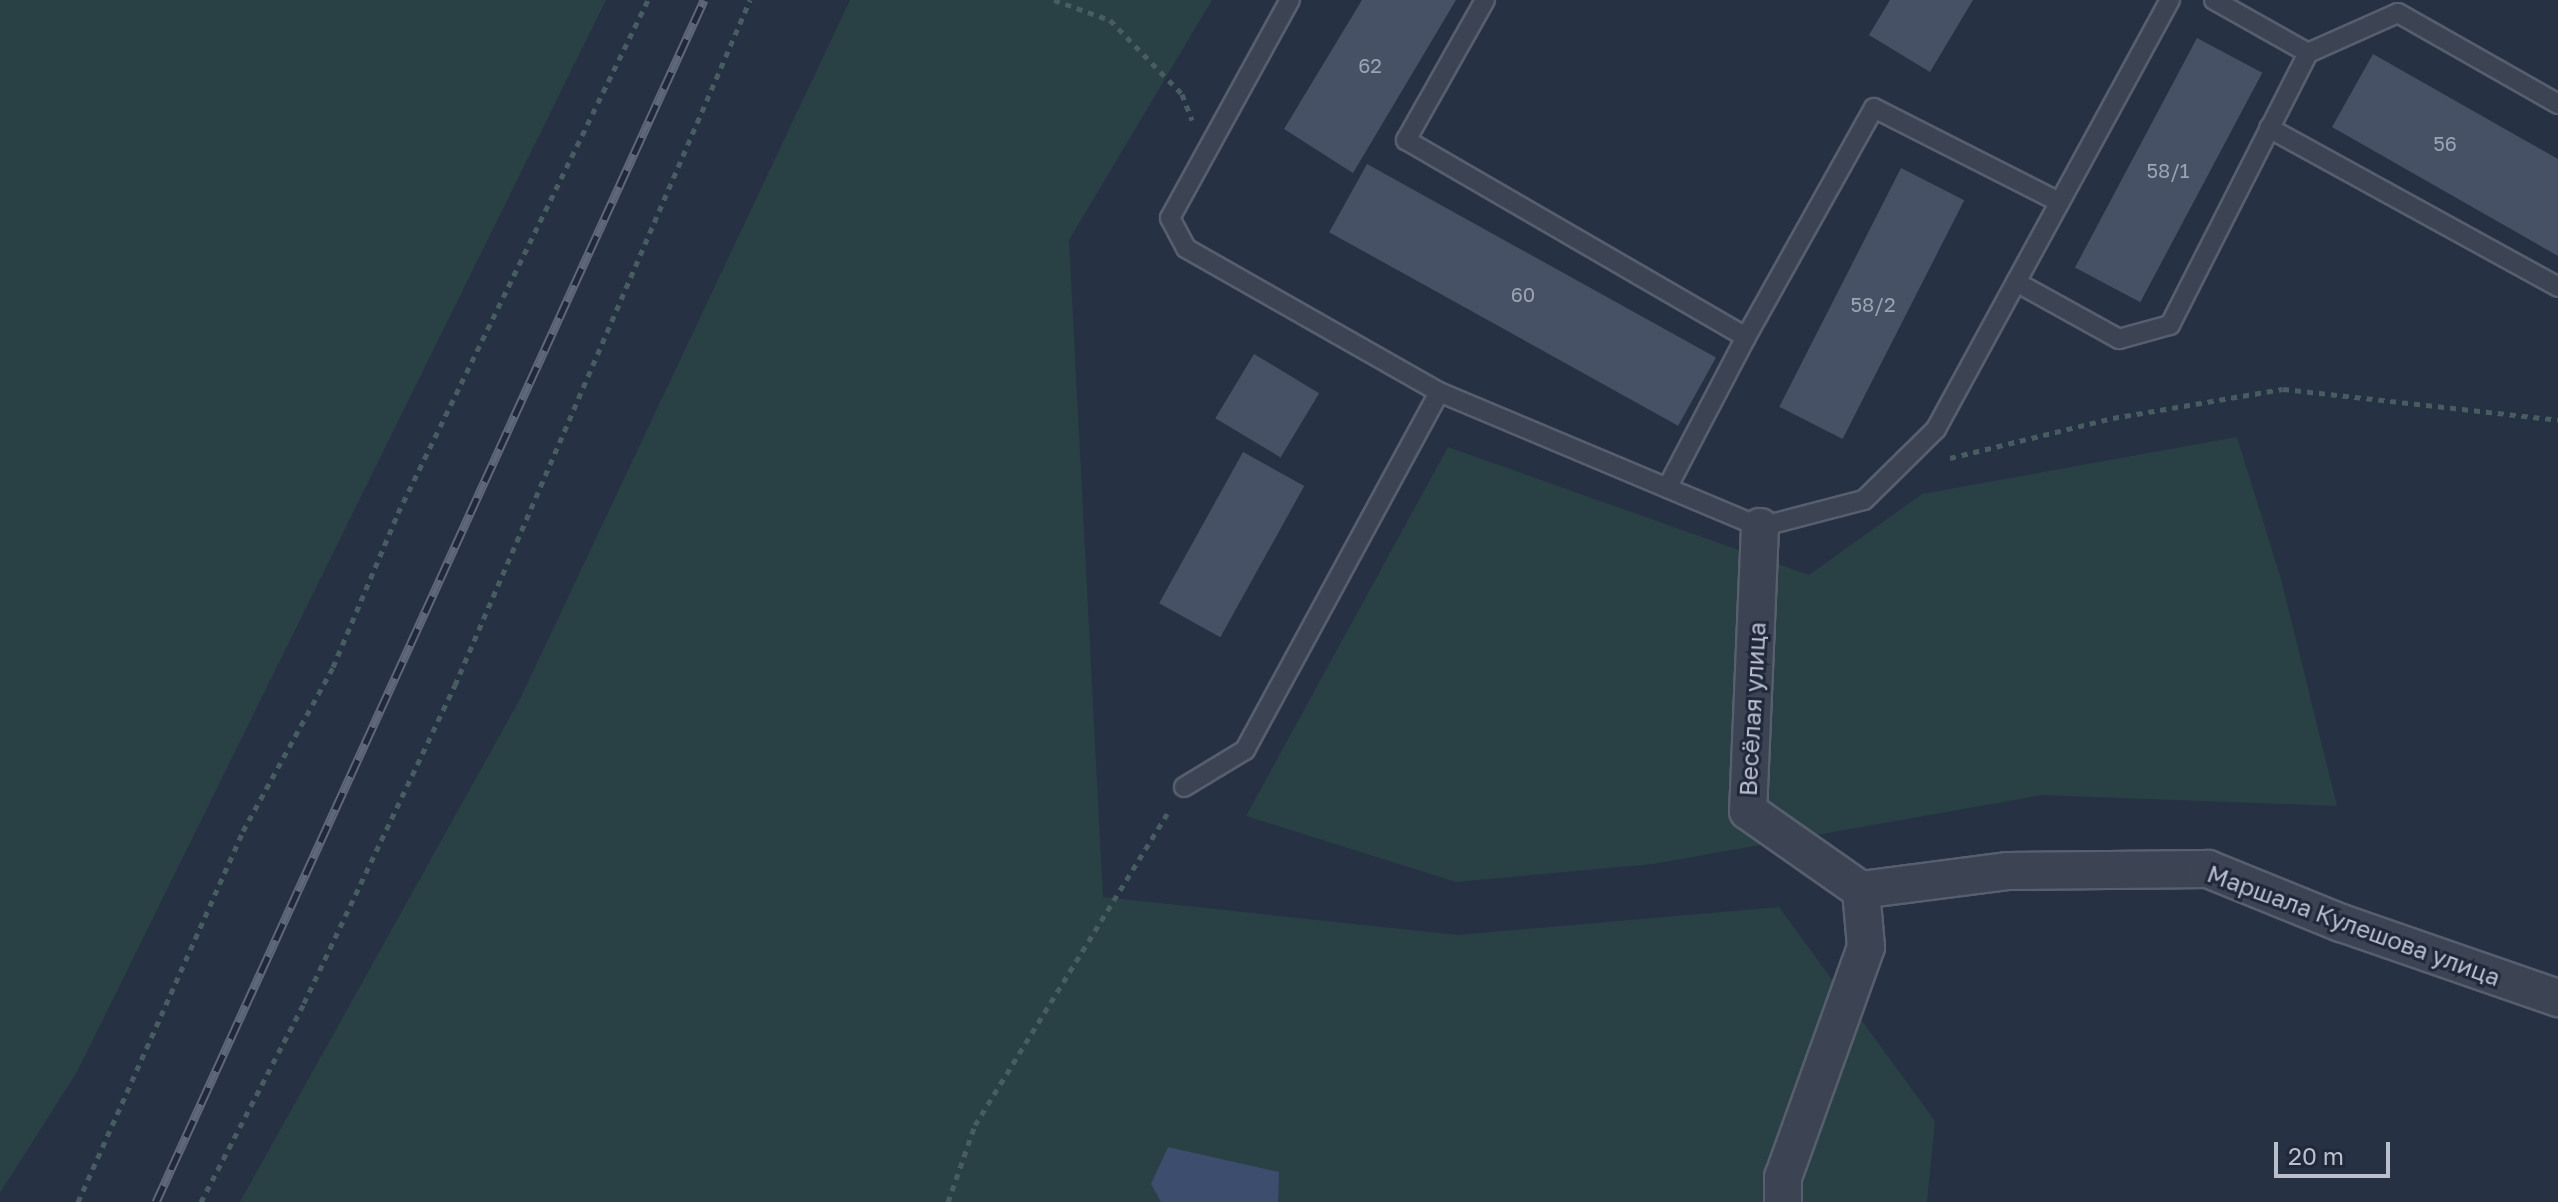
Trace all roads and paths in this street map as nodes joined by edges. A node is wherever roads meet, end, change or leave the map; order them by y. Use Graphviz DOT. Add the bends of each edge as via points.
graph roads {
  1 [pos="648,0"];
  2 [pos="750,0"];
  3 [pos="1054,0"];
  4 [pos="1290,0"];
  5 [pos="1485,0"];
  6 [pos="2170,0"];
  7 [pos="2214,0"];
  8 [pos="2308,53"];
  9 [pos="2558,104"];
  10 [pos="2269,128"];
  11 [pos="1204,155"];
  12 [pos="2059,202"];
  13 [pos="2016,282"];
  14 [pos="2558,287"];
  15 [pos="1746,337"];
  16 [pos="1439,392"];
  17 [pos="2558,420"];
  18 [pos="1890,473"];
  19 [pos="1667,488"];
  20 [pos="1760,527"];
  21 [pos="1184,787"];
  22 [pos="1861,890"];
  23 [pos="2558,998"];
  24 [pos="78,1202"];
  25 [pos="201,1202"];
  26 [pos="948,1202"];
  27 [pos="1783,1202"];
  1 -- 24 [label="path" via="398,513 333,667 243,831"];
  2 -- 25 [label="path" via="455,685 304,1003"];
  3 -- 11 [label="path" via="1110,20 1131,41 1182,94"];
  4 -- 11 [label="lane"];
  5 -- 15 [label="lane" via="1406,140"];
  6 -- 12 [label="lane"];
  7 -- 8 [label="lane"];
  8 -- 9 [label="lane" via="2398,13"];
  8 -- 10 [label="lane"];
  10 -- 13 [label="lane" via="2170,325 2119,339"];
  10 -- 14 [label="lane"];
  11 -- 16 [label="lane" via="1170,218 1186,248"];
  12 -- 13 [label="lane"];
  12 -- 15 [label="lane" via="1874,108"];
  13 -- 18 [label="lane" via="1936,429"];
  15 -- 19 [label="lane"];
  16 -- 19 [label="lane"];
  16 -- 21 [label="lane" via="1245,750"];
  17 -- 18 [label="path" via="2283,389 2113,418"];
  18 -- 20 [label="lane" via="1864,500"];
  19 -- 20 [label="lane"];
  20 -- 22 [label="street, Весёлая улица" via="1748,811"];
  21 -- 26 [label="path" via="975,1125"];
  22 -- 23 [label="street, Маршала Кулешова улица" via="2007,871 2208,869 2341,923"];
  22 -- 27 [label="street" via="1866,947 1783,1177"];
}
